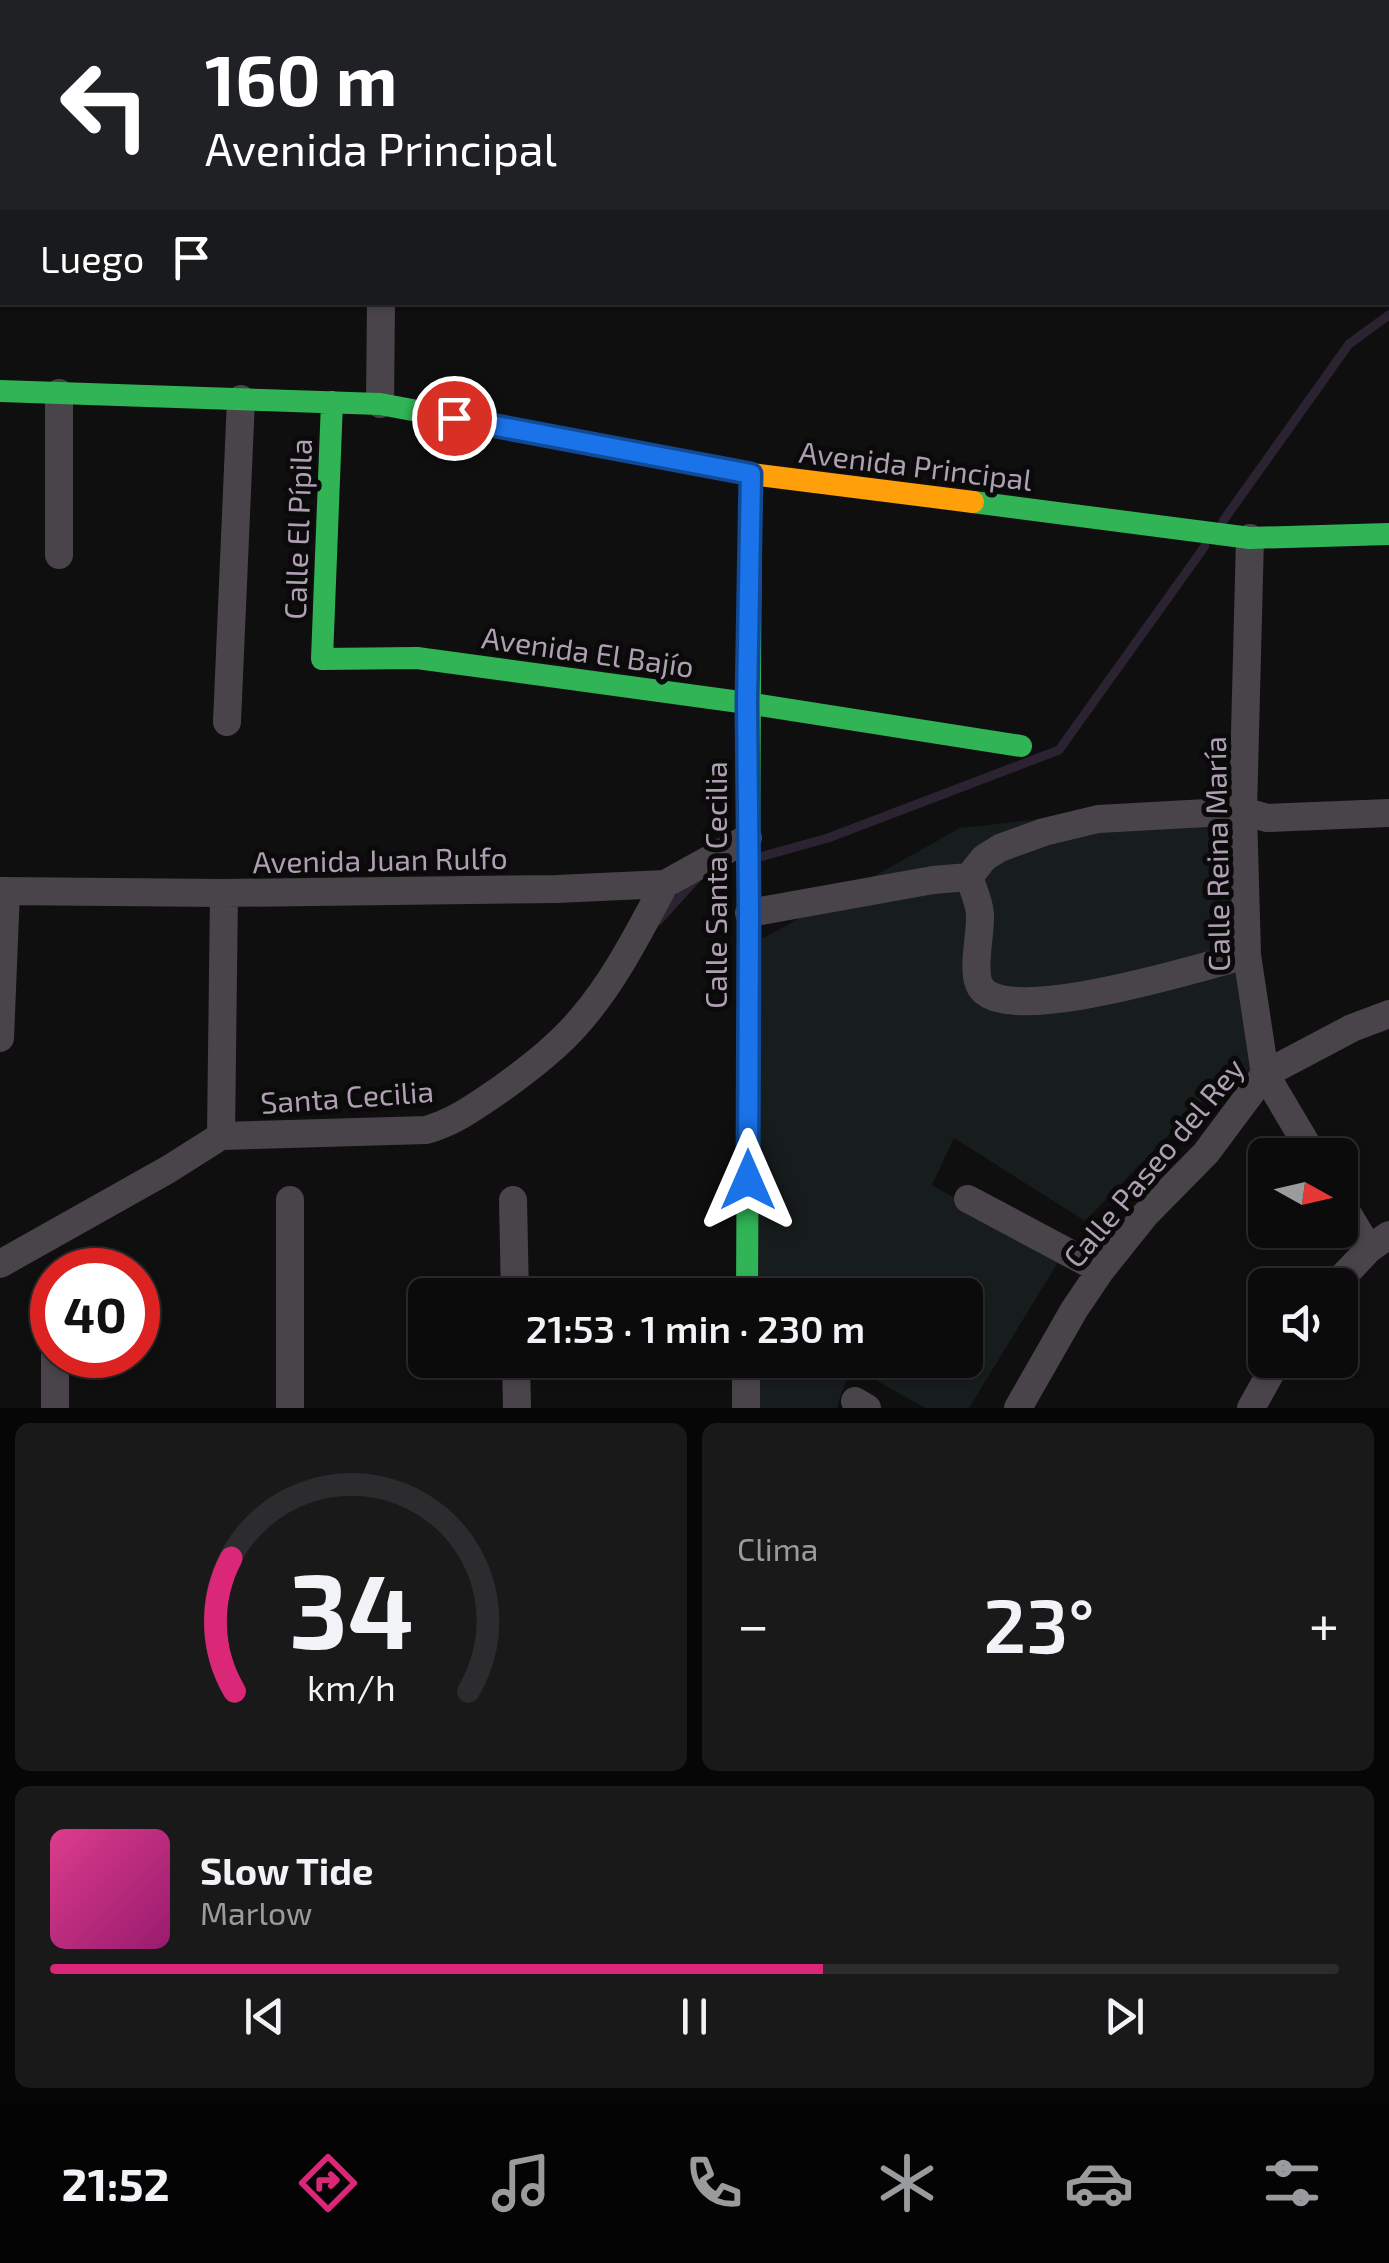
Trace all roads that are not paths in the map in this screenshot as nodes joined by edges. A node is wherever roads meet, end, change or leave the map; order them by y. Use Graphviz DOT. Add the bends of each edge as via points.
graph roads {
  1 [pos="380,305"];
  2 [pos="0,392"];
  3 [pos="59,393"];
  4 [pos="241,399"];
  5 [pos="332,402"];
  6 [pos="380,404"];
  7 [pos="751,474"];
  8 [pos="1389,534"];
  9 [pos="1250,538"];
  10 [pos="59,555"];
  11 [pos="322,659"];
  12 [pos="747,703"];
  13 [pos="227,722"];
  14 [pos="1022,746"];
  15 [pos="1243,811"];
  16 [pos="1389,813"];
  17 [pos="748,838"];
  18 [pos="969,877"];
  19 [pos="665,884"];
  20 [pos="3,891"];
  21 [pos="224,893"];
  22 [pos="749,912"];
  23 [pos="1247,955"];
  24 [pos="1389,1014"];
  25 [pos="0,1038"];
  26 [pos="1264,1074"];
  27 [pos="221,1136"];
  28 [pos="1303,1138"];
  29 [pos="968,1199"];
  30 [pos="290,1200"];
  31 [pos="514,1200"];
  32 [pos="1358,1220"];
  33 [pos="1379,1242"];
  34 [pos="0,1264"];
  35 [pos="1352,1268"];
  36 [pos="1101,1270"];
  37 [pos="515,1278"];
  38 [pos="747,1278"];
  39 [pos="55,1378"];
  40 [pos="516,1378"];
  41 [pos="746,1378"];
  42 [pos="1268,1378"];
  43 [pos="55,1408"];
  44 [pos="290,1408"];
  45 [pos="517,1408"];
  46 [pos="746,1408"];
  47 [pos="1018,1408"];
  48 [pos="1251,1408"];
  1 -- 6 [label="street"];
  2 -- 3 [label="street, Avenida Principal"];
  3 -- 4 [label="street, Avenida Principal"];
  3 -- 10 [label="street"];
  4 -- 5 [label="street, Avenida Principal"];
  4 -- 13 [label="street"];
  5 -- 6 [label="street, Avenida Principal"];
  5 -- 11 [label="street, Calle El Pípila"];
  6 -- 7 [label="street, Avenida Principal"];
  7 -- 9 [label="street, Avenida Principal"];
  7 -- 12 [label="street, Calle Santa Cecilia"];
  8 -- 9 [label="street, Avenida Principal"];
  9 -- 15 [label="street, Calle Reina María"];
  11 -- 12 [label="street, Avenida El Bajío" via="417,658"];
  12 -- 14 [label="street, Avenida El Bajío"];
  12 -- 17 [label="street, Calle Santa Cecilia"];
  15 -- 16 [label="street" via="1267,818"];
  15 -- 18 [label="street" via="1086,822 1044,832 1000,848"];
  15 -- 23 [label="street, Calle Reina María"];
  17 -- 19 [label="street, Avenida Juan Rulfo"];
  17 -- 22 [label="street, Calle Santa Cecilia"];
  18 -- 22 [label="street"];
  18 -- 23 [label="street" via="980,910 978,980 997,998 1028,1003 1087,995"];
  19 -- 21 [label="street, Avenida Juan Rulfo"];
  19 -- 27 [label="street, Santa Cecilia" via="582,1018 514,1080 447,1124"];
  20 -- 21 [label="street, Avenida Juan Rulfo"];
  20 -- 25 [label="street"];
  21 -- 27 [label="street"];
  22 -- 38 [label="street, Calle Santa Cecilia"];
  23 -- 26 [label="street, Calle Reina María"];
  24 -- 26 [label="street, Calle Paseo del Rey"];
  26 -- 28 [label="street, Calle Reina María"];
  26 -- 36 [label="street, Calle Paseo del Rey" via="1206,1153"];
  27 -- 34 [label="street"];
  29 -- 36 [label="street"];
  30 -- 44 [label="street"];
  31 -- 37 [label="street"];
  32 -- 33 [label="street"];
  33 -- 35 [label="street"];
  36 -- 47 [label="street, Calle Paseo del Rey"];
  39 -- 43 [label="street"];
  40 -- 45 [label="street"];
  41 -- 46 [label="street"];
  42 -- 48 [label="street"];
}
